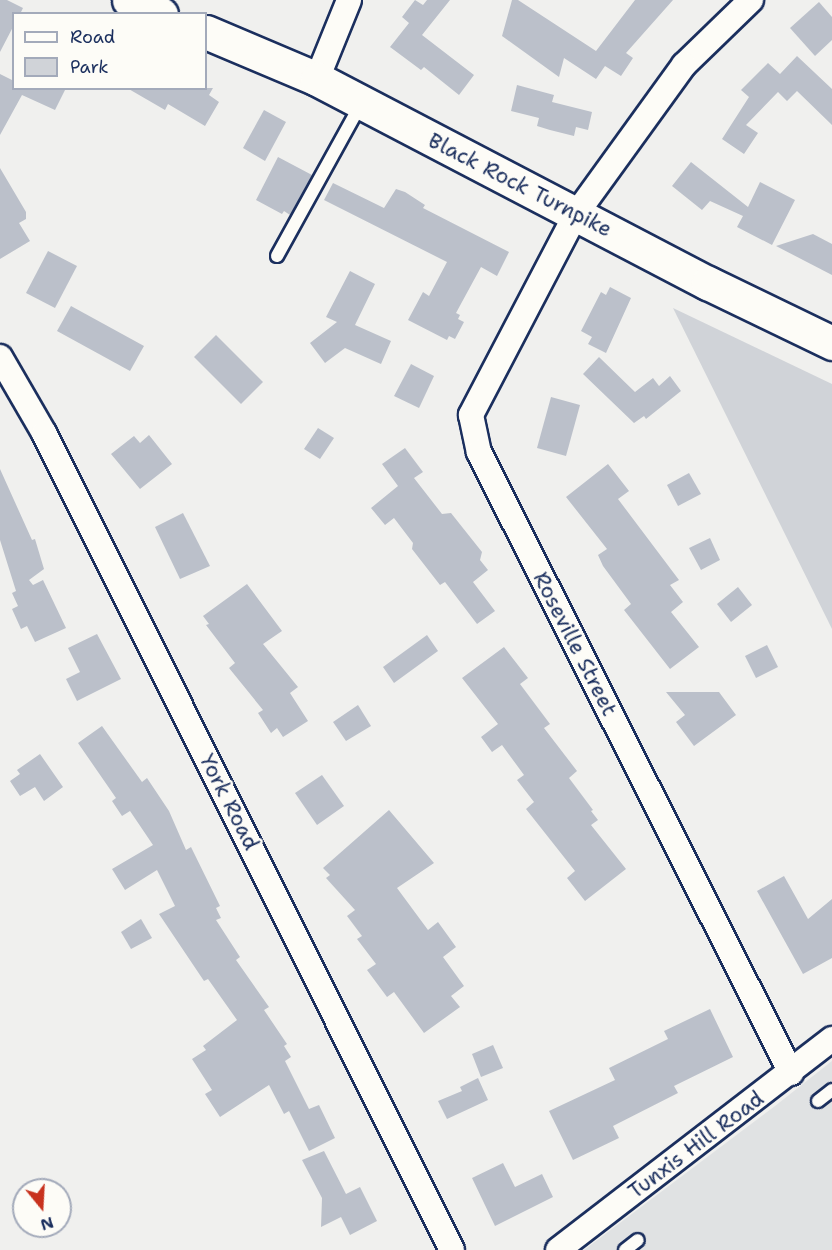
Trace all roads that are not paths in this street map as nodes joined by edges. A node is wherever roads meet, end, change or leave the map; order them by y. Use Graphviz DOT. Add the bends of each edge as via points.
graph roads {
  1 [pos="129,0"];
  2 [pos="349,0"];
  3 [pos="751,0"];
  4 [pos="156,12"];
  5 [pos="207,32"];
  6 [pos="317,79"];
  7 [pos="362,102"];
  8 [pos="576,214"];
  9 [pos="277,256"];
  10 [pos="832,343"];
  11 [pos="0,357"];
  12 [pos="832,1039"];
  13 [pos="791,1073"];
  14 [pos="832,1090"];
  15 [pos="818,1101"];
  16 [pos="638,1240"];
  17 [pos="452,1250"];
  18 [pos="558,1250"];
  19 [pos="625,1250"];
  1 -- 4 [label="main road"];
  2 -- 6 [label="street"];
  3 -- 8 [label="street, Roseville Street" via="684,65"];
  5 -- 6 [label="main road, Black Rock Turnpike"];
  6 -- 7 [label="main road, Black Rock Turnpike"];
  7 -- 8 [label="main road, Black Rock Turnpike"];
  7 -- 9 [label="lane"];
  8 -- 10 [label="main road, Black Rock Turnpike"];
  8 -- 13 [label="street, Roseville Street" via="471,415 478,452"];
  11 -- 17 [label="street, York Road" via="50,443"];
  12 -- 13 [label="street, Tunxis Hill Road"];
  13 -- 18 [label="street, Tunxis Hill Road"];
  14 -- 15 [label="lane"];
  16 -- 19 [label="lane"];
}
